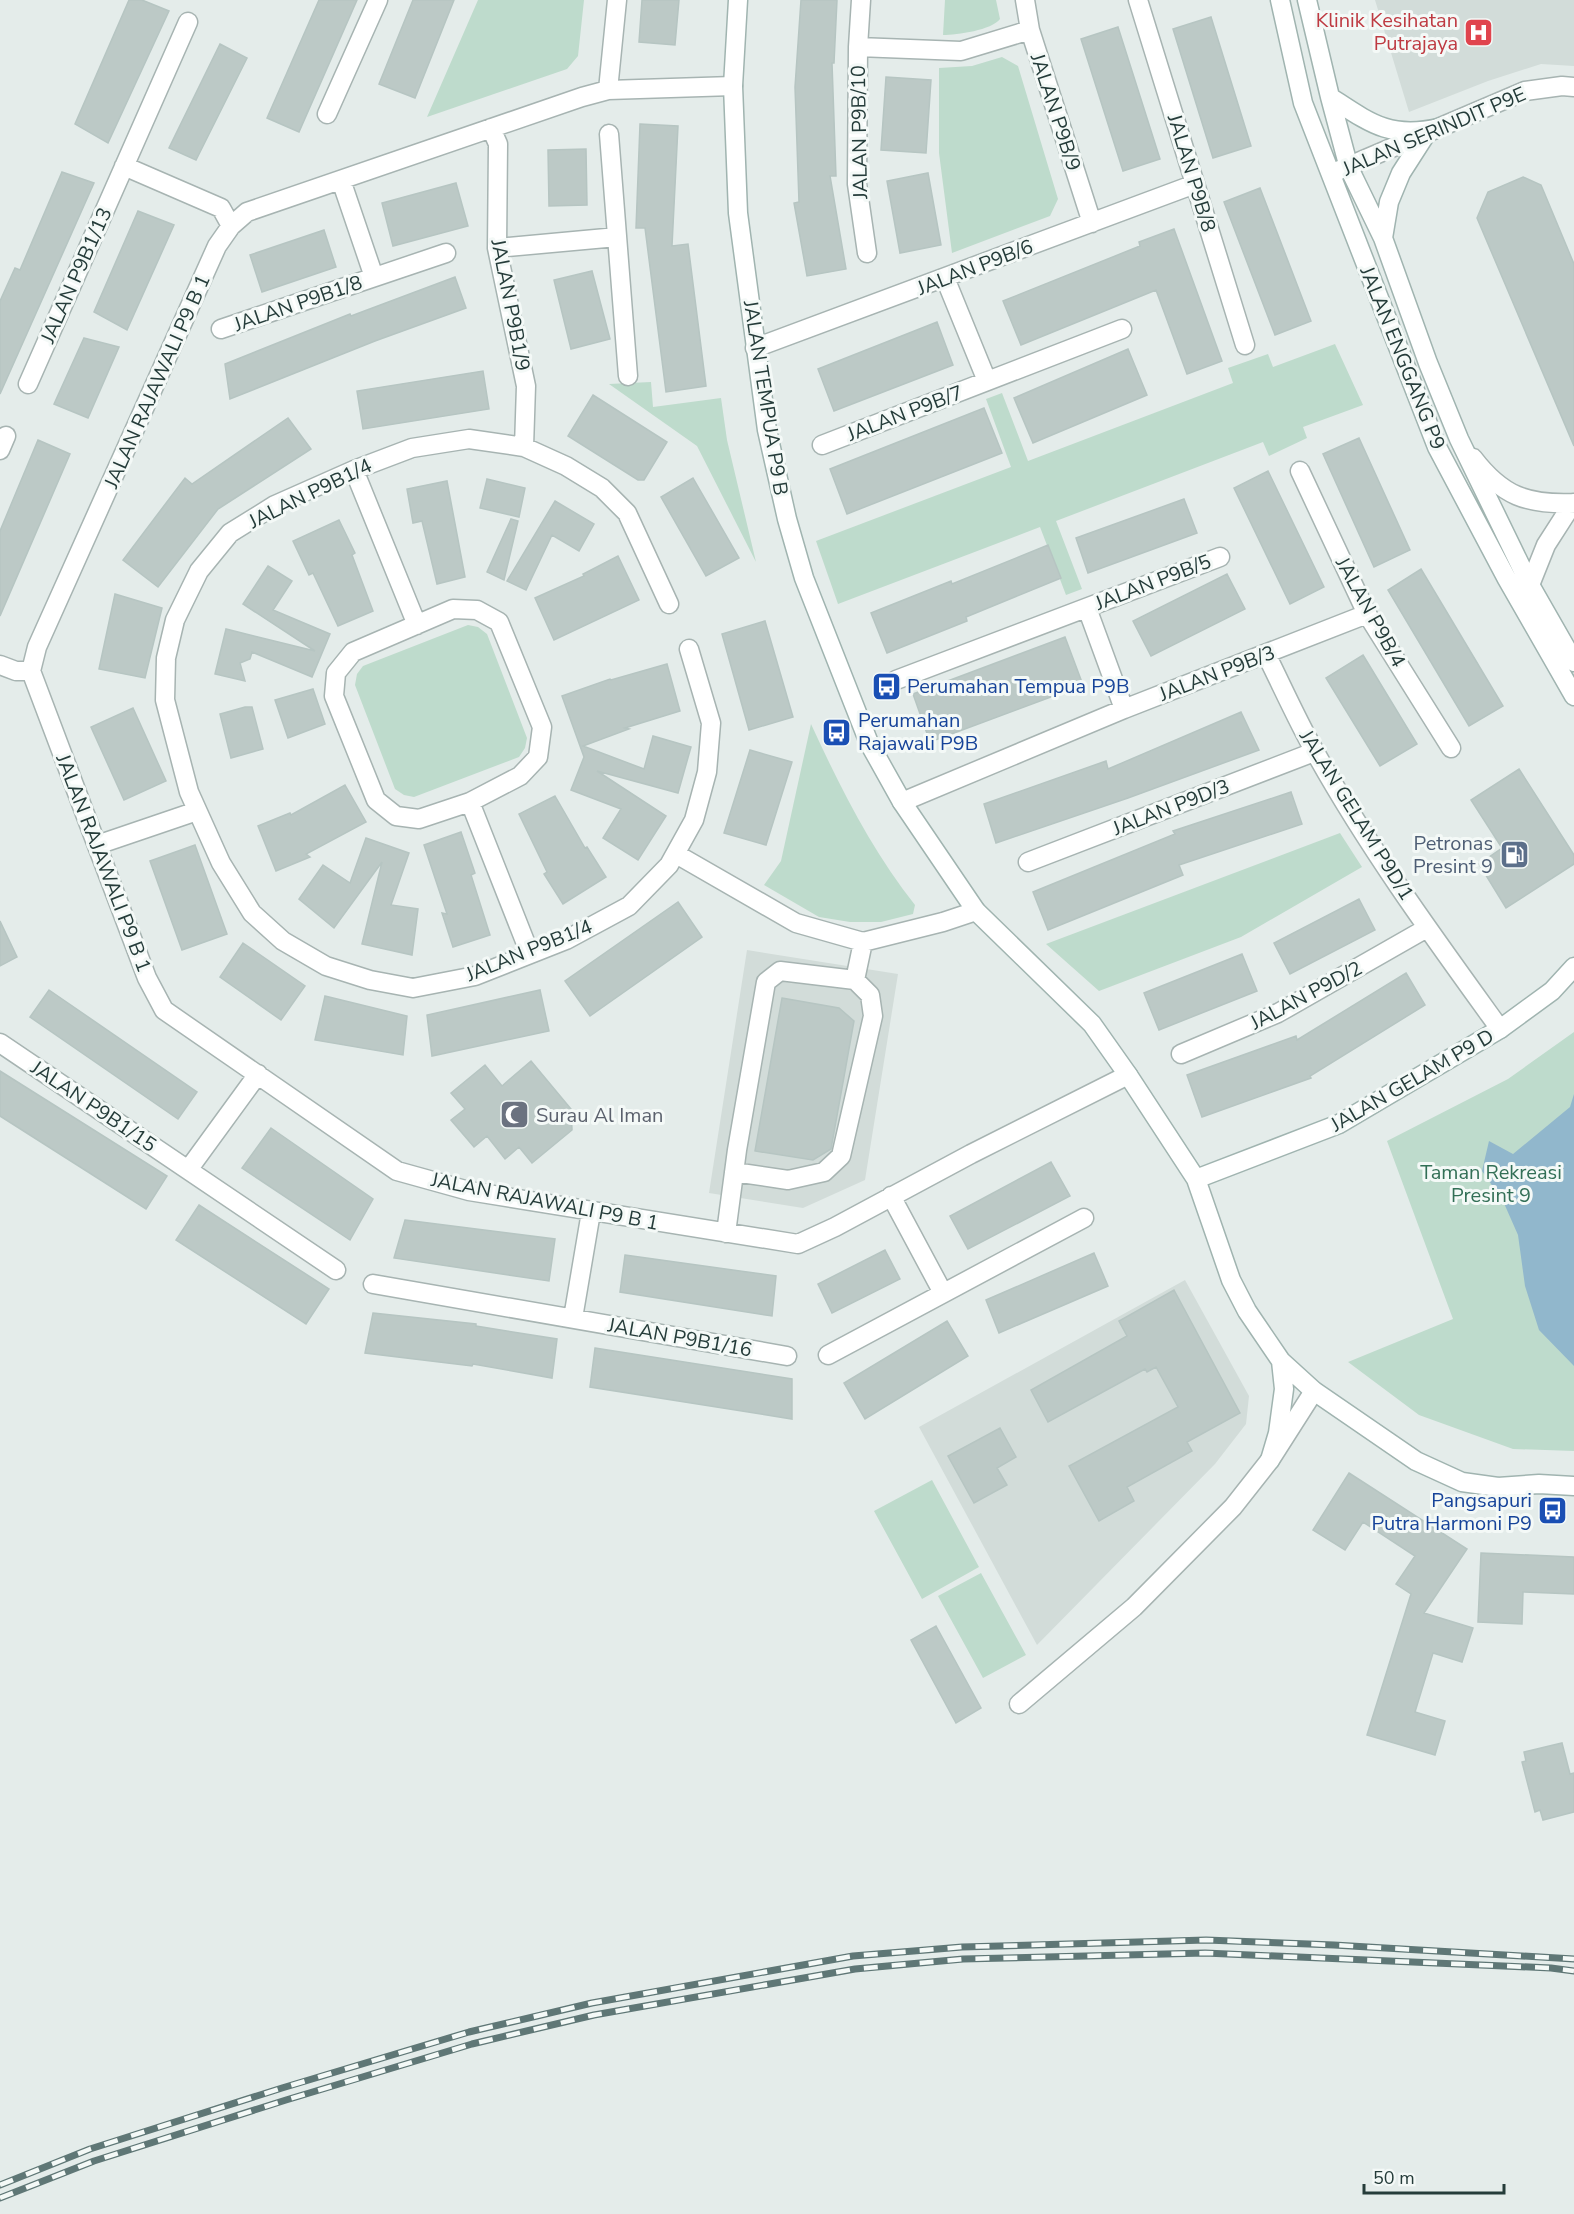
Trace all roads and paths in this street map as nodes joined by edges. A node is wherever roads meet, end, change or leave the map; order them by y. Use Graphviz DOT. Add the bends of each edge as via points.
graph roads {
  1 [pos="378,0"];
  2 [pos="617,0"];
  3 [pos="738,0"];
  4 [pos="861,0"];
  5 [pos="1025,0"];
  6 [pos="1138,0"];
  7 [pos="1280,0"];
  8 [pos="1307,0"];
  9 [pos="188,22"];
  10 [pos="1030,30"];
  11 [pos="858,47"];
  12 [pos="733,87"];
  13 [pos="1574,87"];
  14 [pos="608,90"];
  15 [pos="1330,98"];
  16 [pos="327,114"];
  17 [pos="491,128"];
  18 [pos="1432,131"];
  19 [pos="609,134"];
  20 [pos="124,166"];
  21 [pos="1349,168"];
  22 [pos="1330,174"];
  23 [pos="341,180"];
  24 [pos="1195,184"];
  25 [pos="1092,223"];
  26 [pos="231,226"];
  27 [pos="617,237"];
  28 [pos="1383,238"];
  29 [pos="497,248"];
  30 [pos="446,253"];
  31 [pos="867,253"];
  32 [pos="374,277"];
  33 [pos="945,278"];
  34 [pos="221,329"];
  35 [pos="1122,329"];
  36 [pos="1245,345"];
  37 [pos="755,348"];
  38 [pos="628,376"];
  39 [pos="987,381"];
  40 [pos="27,384"];
  41 [pos="1459,440"];
  42 [pos="822,445"];
  43 [pos="524,447"];
  44 [pos="354,470"];
  45 [pos="1300,471"];
  46 [pos="1574,503"];
  47 [pos="1220,556"];
  48 [pos="1530,585"];
  49 [pos="669,604"];
  50 [pos="1087,608"];
  51 [pos="1367,614"];
  52 [pos="417,625"];
  53 [pos="689,649"];
  54 [pos="1266,654"];
  55 [pos="1574,662"];
  56 [pos="0,665"];
  57 [pos="31,671"];
  58 [pos="896,680"];
  59 [pos="1574,696"];
  60 [pos="1124,709"];
  61 [pos="1451,748"];
  62 [pos="1314,752"];
  63 [pos="470,802"];
  64 [pos="902,802"];
  65 [pos="197,811"];
  66 [pos="97,845"];
  67 [pos="676,854"];
  68 [pos="1028,862"];
  69 [pos="976,911"];
  70 [pos="1427,928"];
  71 [pos="863,942"];
  72 [pos="530,954"];
  73 [pos="1574,967"];
  74 [pos="855,980"];
  75 [pos="1574,983"];
  76 [pos="1552,991"];
  77 [pos="1500,1029"];
  78 [pos="0,1043"];
  79 [pos="1181,1054"];
  80 [pos="258,1074"];
  81 [pos="1128,1075"];
  82 [pos="188,1170"];
  83 [pos="734,1172"];
  84 [pos="1196,1179"];
  85 [pos="891,1196"];
  86 [pos="591,1212"];
  87 [pos="1084,1218"];
  88 [pos="726,1233"];
  89 [pos="336,1270"];
  90 [pos="373,1284"];
  91 [pos="943,1293"];
  92 [pos="573,1318"];
  93 [pos="828,1355"];
  94 [pos="787,1356"];
  95 [pos="1281,1360"];
  96 [pos="1314,1391"];
  97 [pos="1270,1460"];
  98 [pos="1574,1486"];
  99 [pos="1019,1704"];
  1 -- 16 [label="street"];
  2 -- 14 [label="street"];
  3 -- 12 [label="street, JALAN TEMPUA P9 B"];
  4 -- 11 [label="street, JALAN P9B/10"];
  5 -- 10 [label="street, JALAN P9B/9"];
  6 -- 24 [label="street, JALAN P9B/8"];
  7 -- 22 [label="street, JALAN ENGGANG P9" via="1303,103"];
  8 -- 15 [label="street, JALAN ENGGANG P9"];
  9 -- 20 [label="street, JALAN P9B1/13"];
  10 -- 11 [label="street, JALAN P9B/10" via="961,51"];
  10 -- 25 [label="street, JALAN P9B/9"];
  11 -- 31 [label="street, JALAN P9B/10" via="857,184"];
  12 -- 14 [label="street, JALAN RAJAWALI P9 B 1"];
  12 -- 37 [label="street, JALAN TEMPUA P9 B" via="738,213"];
  13 -- 18 [label="street, JALAN SERINDIT P9E" via="1525,91"];
  14 -- 17 [label="street, JALAN RAJAWALI P9 B 1"];
  15 -- 18 [label="street" via="1372,124 1418,133"];
  15 -- 21 [label="street, JALAN ENGGANG P9"];
  17 -- 23 [label="street, JALAN RAJAWALI P9 B 1"];
  17 -- 29 [label="street, JALAN P9B1/9" via="498,144"];
  18 -- 21 [label="street, JALAN SERINDIT P9E"];
  18 -- 28 [label="street" via="1397,182"];
  19 -- 27 [label="street"];
  20 -- 26 [label="street" via="220,208"];
  20 -- 40 [label="street, JALAN P9B1/13"];
  21 -- 22 [label="street, JALAN SERINDIT P9E"];
  21 -- 28 [label="street, JALAN ENGGANG P9"];
  22 -- 59 [label="street, JALAN ENGGANG P9" via="1437,447"];
  23 -- 26 [label="street, JALAN RAJAWALI P9 B 1" via="247,212"];
  23 -- 32 [label="street, JALAN P9B1/8"];
  24 -- 25 [label="street, JALAN P9B/6"];
  24 -- 36 [label="street, JALAN P9B/8"];
  25 -- 33 [label="street, JALAN P9B/6"];
  26 -- 57 [label="street, JALAN RAJAWALI P9 B 1" via="217,246 37,647"];
  27 -- 29 [label="street"];
  27 -- 38 [label="street"];
  28 -- 41 [label="street, JALAN ENGGANG P9"];
  29 -- 43 [label="street, JALAN P9B1/9" via="526,386"];
  30 -- 32 [label="street, JALAN P9B1/8"];
  32 -- 34 [label="street, JALAN P9B1/8"];
  33 -- 37 [label="street, JALAN P9B/6"];
  33 -- 39 [label="street, JALAN P9B/7"];
  35 -- 39 [label="street, JALAN P9B/7"];
  37 -- 64 [label="street, JALAN TEMPUA P9 B" via="767,430 804,578 870,743"];
  39 -- 42 [label="street, JALAN P9B/7"];
  41 -- 46 [label="street" via="1488,478 1516,496 1535,502"];
  41 -- 48 [label="street, JALAN ENGGANG P9"];
  43 -- 44 [label="street, JALAN P9B1/4" via="469,440 412,448"];
  43 -- 49 [label="street, JALAN P9B1/4" via="602,488 627,513"];
  44 -- 52 [label="street"];
  44 -- 65 [label="street, JALAN P9B1/4" via="275,505 230,533 199,571 175,620 166,658 165,700"];
  45 -- 51 [label="street, JALAN P9B/4"];
  46 -- 48 [label="street" via="1546,545"];
  47 -- 50 [label="street, JALAN P9B/5"];
  48 -- 55 [label="street, JALAN ENGGANG P9"];
  50 -- 58 [label="street, JALAN P9B/5"];
  50 -- 60 [label="street, JALAN P9B/5"];
  51 -- 54 [label="street, JALAN P9B/3"];
  51 -- 61 [label="street, JALAN P9B/4"];
  52 -- 63 [label="street" via="453,609 477,610 499,622 542,728 538,757 520,776"];
  52 -- 63 [label="street" via="353,652 336,673 334,696 376,800 396,816 419,819"];
  53 -- 67 [label="street, JALAN P9B1/4" via="711,723 707,772 694,820"];
  54 -- 60 [label="street, JALAN P9B/3"];
  54 -- 62 [label="street, JALAN GELAM P9D/1"];
  56 -- 57 [label="street"];
  57 -- 66 [label="street, JALAN RAJAWALI P9 B 1"];
  60 -- 64 [label="street, JALAN P9B/3"];
  62 -- 68 [label="street, JALAN P9D/3"];
  62 -- 70 [label="street, JALAN GELAM P9D/1"];
  63 -- 72 [label="street"];
  64 -- 69 [label="street, JALAN TEMPUA P9 B"];
  65 -- 66 [label="street"];
  65 -- 72 [label="street, JALAN P9B1/4" via="221,863 252,913 283,941 326,966 370,981 413,988 474,976"];
  66 -- 80 [label="street, JALAN RAJAWALI P9 B 1" via="147,978 164,1010"];
  67 -- 71 [label="street" via="796,923"];
  67 -- 72 [label="street, JALAN P9B1/4" via="628,906 566,940"];
  69 -- 71 [label="street"];
  69 -- 81 [label="street, JALAN TEMPUA P9 B" via="1092,1024"];
  70 -- 77 [label="street, JALAN GELAM P9D/1"];
  70 -- 79 [label="street, JALAN P9D/2" via="1278,1013"];
  71 -- 74 [label="street"];
  73 -- 76 [label="street, JALAN GELAM P9 D"];
  74 -- 83 [label="street" via="780,971 766,982"];
  74 -- 83 [label="street" via="870,995 873,1016 841,1156 824,1172 788,1180"];
  75 -- 76 [label="street, JALAN GELAM P9 D"];
  76 -- 77 [label="street, JALAN GELAM P9 D"];
  77 -- 84 [label="street, JALAN GELAM P9 D" via="1339,1124"];
  78 -- 82 [label="street, JALAN P9B1/15"];
  80 -- 82 [label="street"];
  80 -- 86 [label="street, JALAN RAJAWALI P9 B 1" via="397,1171 469,1191"];
  81 -- 84 [label="street, JALAN TEMPUA P9 B"];
  81 -- 85 [label="street, JALAN RAJAWALI P9 B 1"];
  82 -- 89 [label="street, JALAN P9B1/15"];
  83 -- 88 [label="street"];
  84 -- 95 [label="street, JALAN TEMPUA P9 B" via="1231,1280"];
  85 -- 88 [label="street, JALAN RAJAWALI P9 B 1" via="798,1244"];
  85 -- 91 [label="street"];
  86 -- 88 [label="street, JALAN RAJAWALI P9 B 1"];
  86 -- 92 [label="street"];
  87 -- 91 [label="street"];
  90 -- 92 [label="street, JALAN P9B1/16"];
  91 -- 93 [label="street"];
  92 -- 94 [label="street, JALAN P9B1/16"];
  95 -- 96 [label="street, JALAN TEMPUA P9 B"];
  95 -- 97 [label="street" via="1284,1389"];
  96 -- 97 [label="street"];
  96 -- 98 [label="street, JALAN TEMPUA P9 B" via="1416,1461 1462,1482 1498,1487"];
  97 -- 99 [label="street" via="1233,1507 1134,1607"];
}
